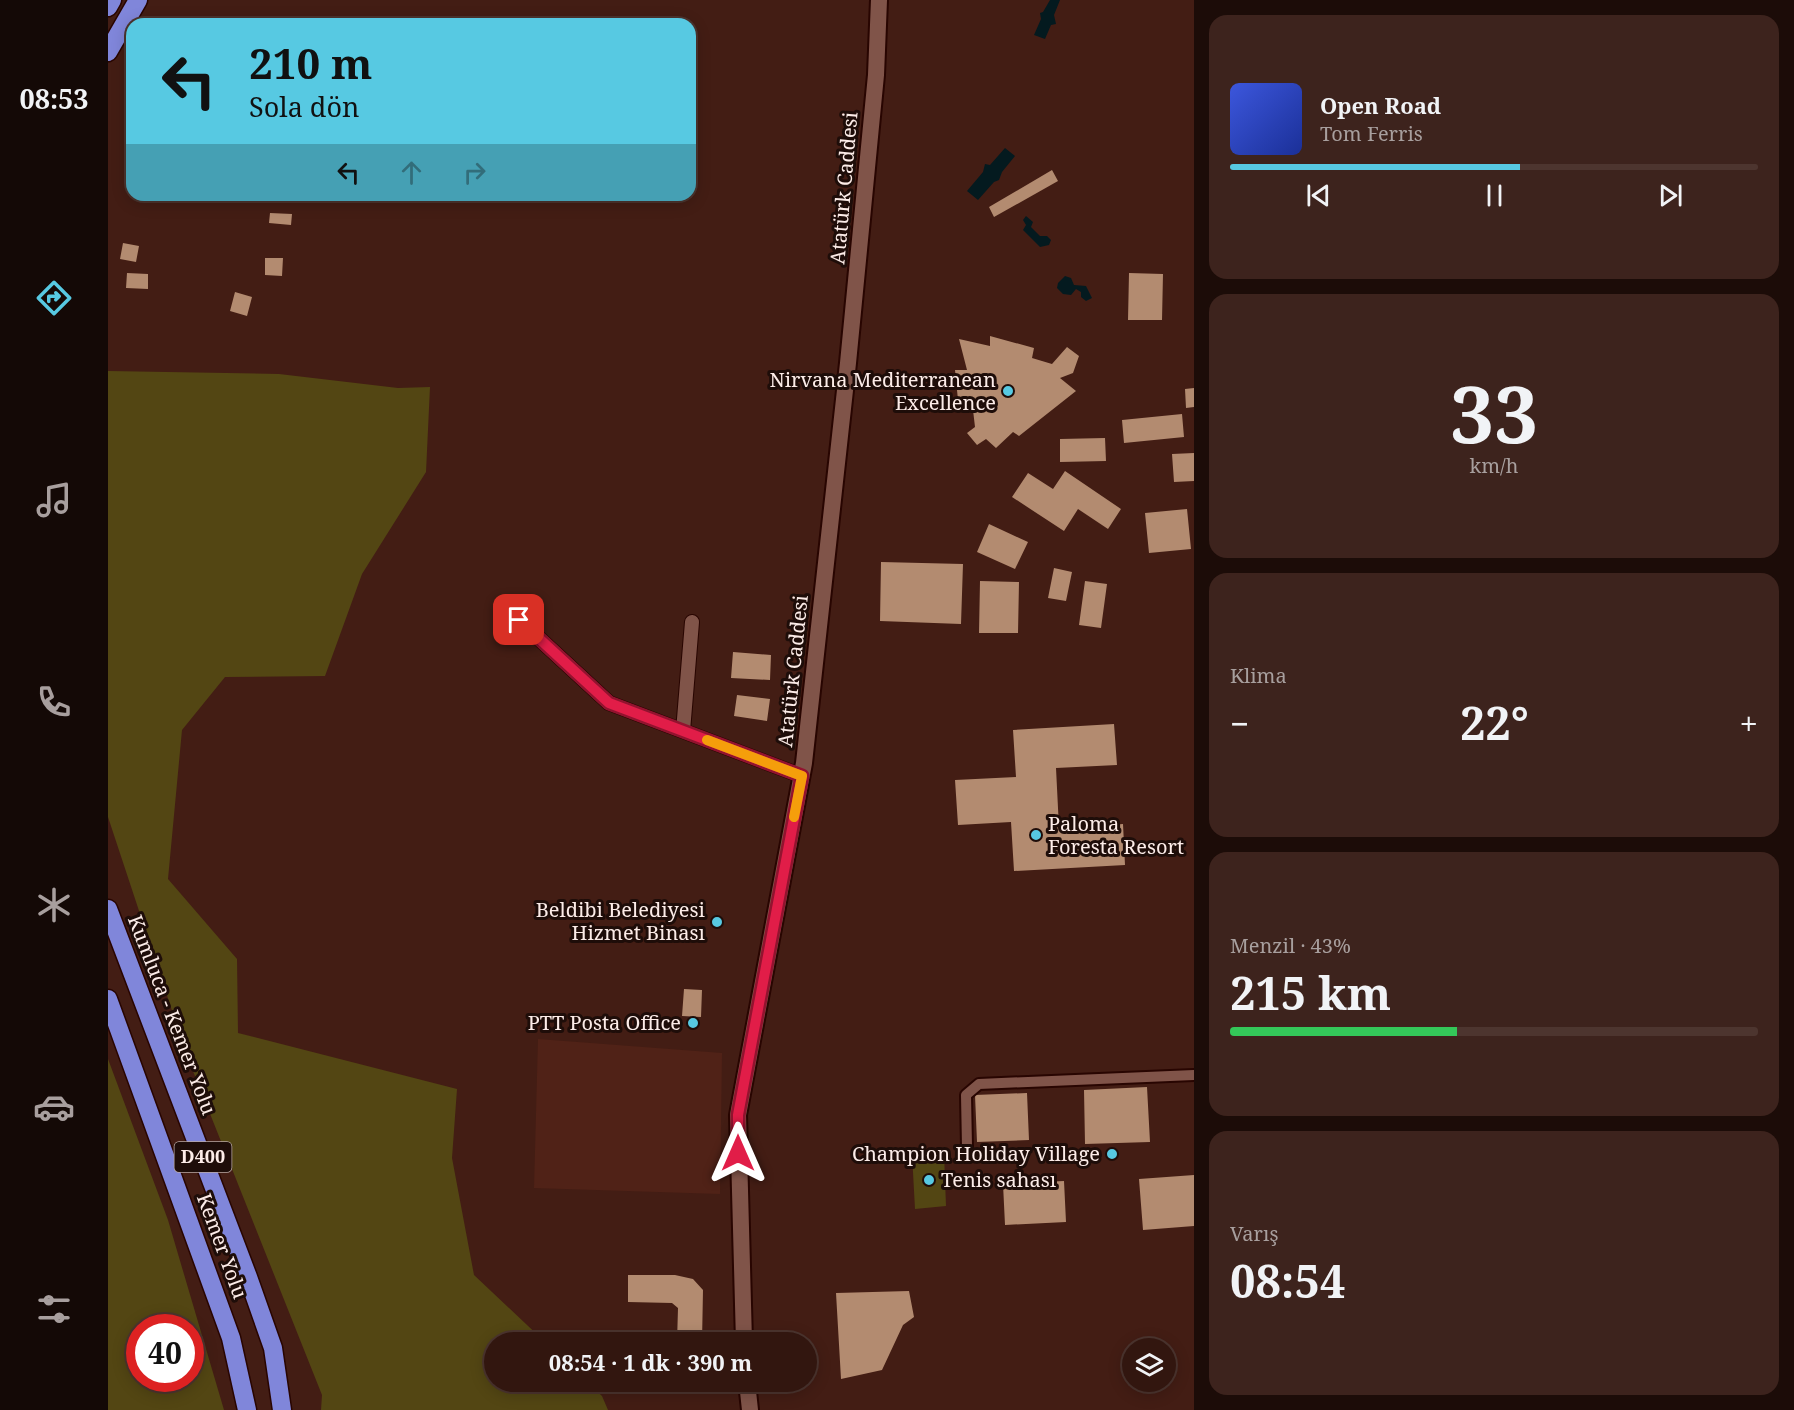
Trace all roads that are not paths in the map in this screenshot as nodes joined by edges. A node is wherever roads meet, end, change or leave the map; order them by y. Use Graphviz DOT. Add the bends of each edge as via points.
graph roads {
  1 [pos="112,0"];
  2 [pos="138,0"];
  3 [pos="879,0"];
  4 [pos="108,7"];
  5 [pos="128,18"];
  6 [pos="126,21"];
  7 [pos="108,52"];
  8 [pos="519,620"];
  9 [pos="692,622"];
  10 [pos="682,731"];
  11 [pos="802,776"];
  12 [pos="108,909"];
  13 [pos="108,999"];
  14 [pos="1194,1075"];
  15 [pos="967,1147"];
  16 [pos="744,1332"];
  17 [pos="748,1392"];
  18 [pos="247,1410"];
  19 [pos="282,1410"];
  20 [pos="750,1410"];
  1 -- 4 [label="highway"];
  2 -- 5 [label="highway"];
  3 -- 11 [label="street, Atatürk Caddesi" via="876,75 847,373"];
  6 -- 7 [label="highway"];
  8 -- 10 [label="street" via="609,703"];
  9 -- 10 [label="street"];
  10 -- 11 [label="street"];
  11 -- 16 [label="street, Atatürk Caddesi" via="738,1115"];
  12 -- 19 [label="highway, Kumluca - Kemer Yolu / D400" via="248,1276 273,1348"];
  13 -- 18 [label="highway, Kemer Yolu / D400" via="231,1338"];
  14 -- 15 [label="street" via="979,1084 966,1095"];
  17 -- 20 [label="street"];
}
